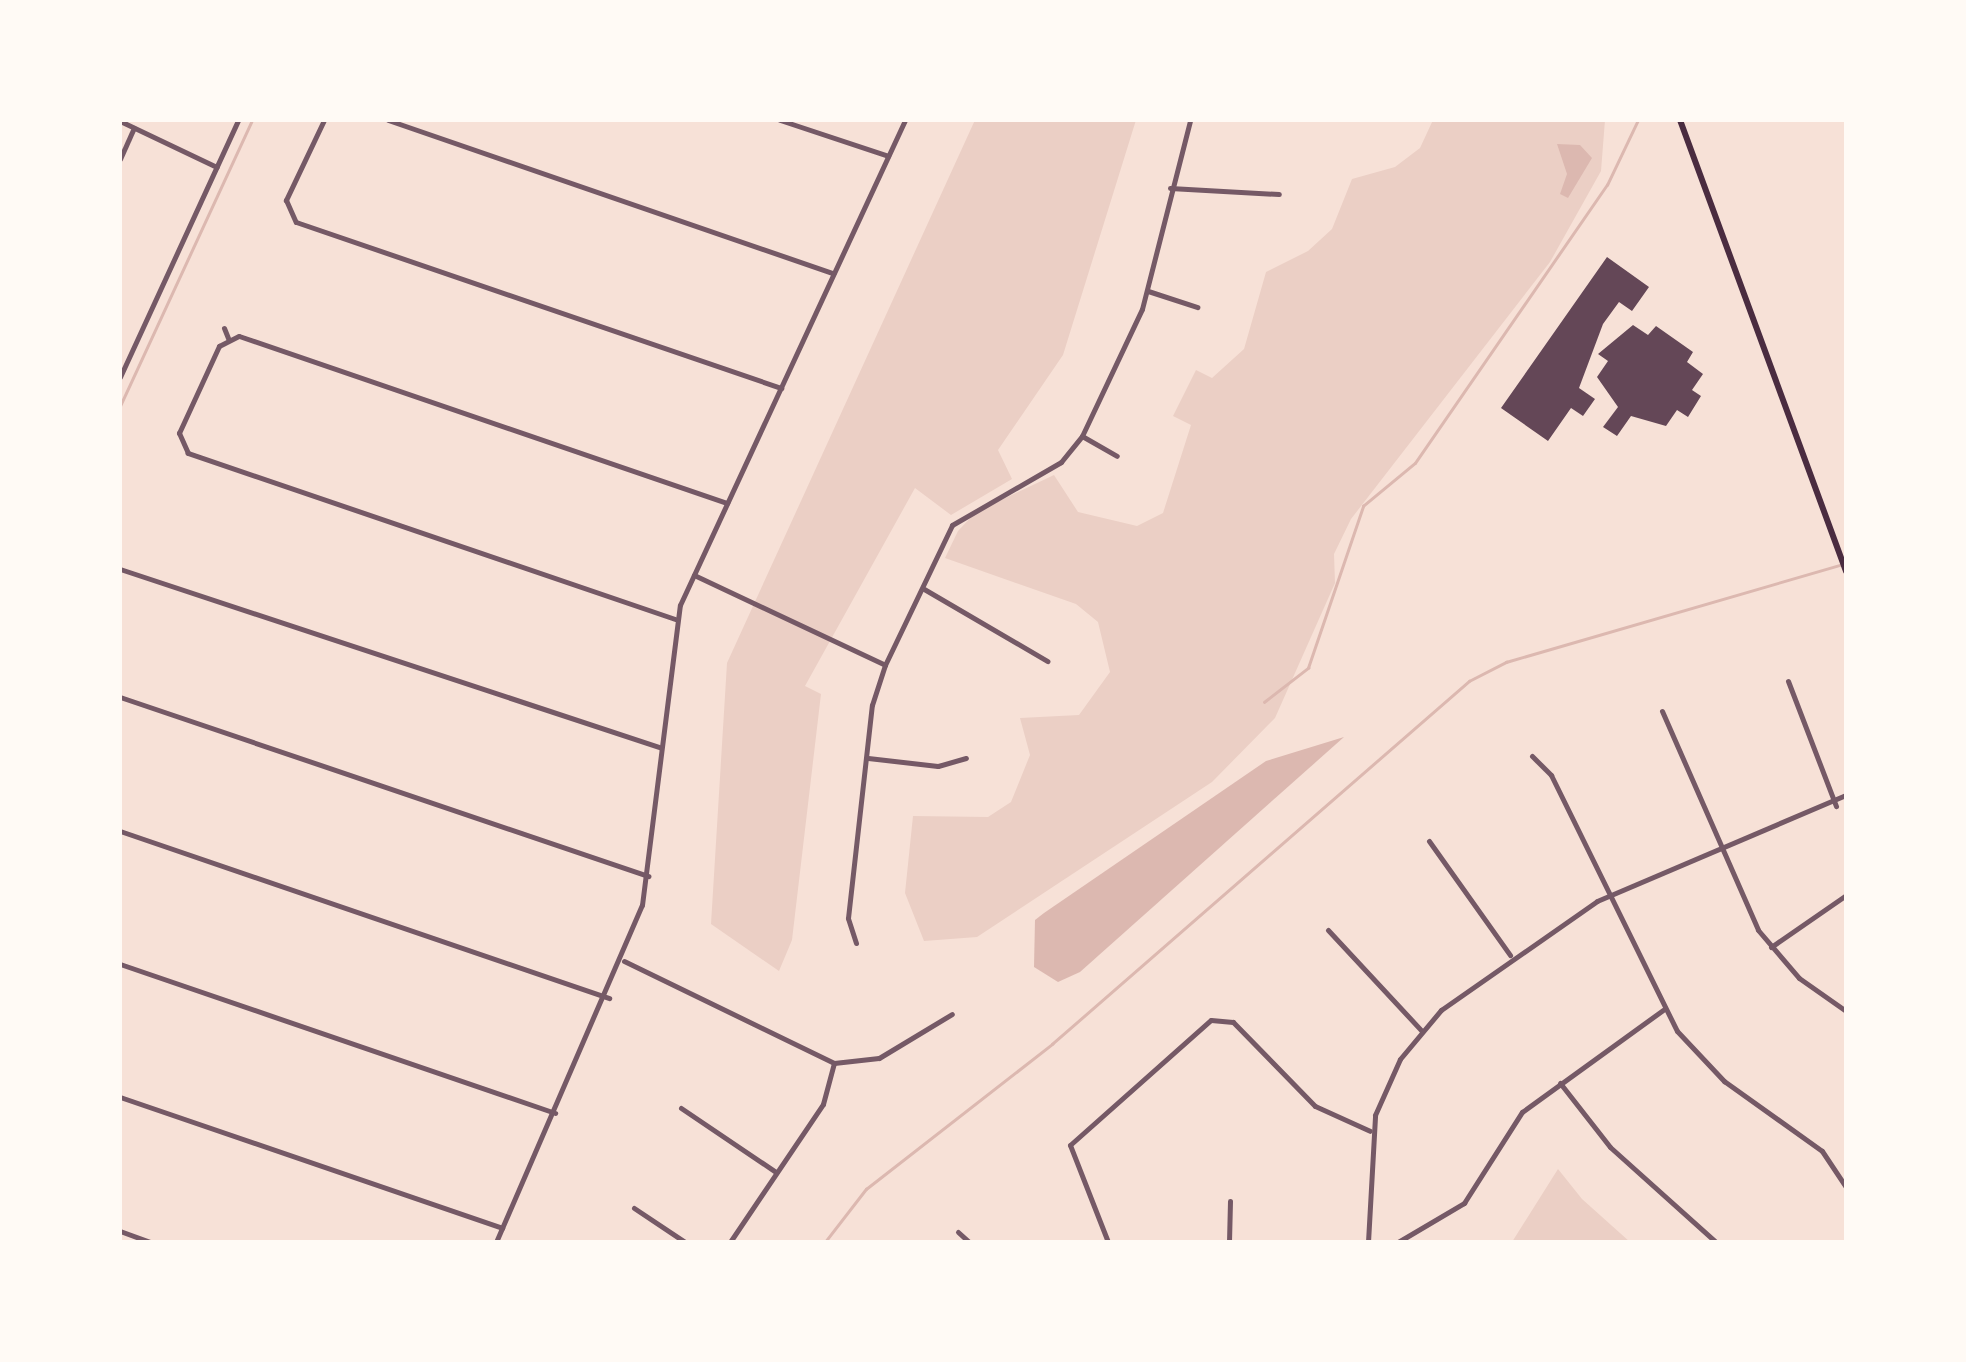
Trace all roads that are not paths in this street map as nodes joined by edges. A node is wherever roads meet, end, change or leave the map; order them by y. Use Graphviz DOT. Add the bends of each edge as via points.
graph roads {
  1 [pos="238,120"];
  2 [pos="324,120"];
  3 [pos="388,120"];
  4 [pos="780,120"];
  5 [pos="905,120"];
  6 [pos="1180,120"];
  7 [pos="1680,120"];
  8 [pos="120,122"];
  9 [pos="1189,122"];
  10 [pos="134,128"];
  11 [pos="888,156"];
  12 [pos="120,159"];
  13 [pos="217,166"];
  14 [pos="1170,188"];
  15 [pos="1279,194"];
  16 [pos="287,212"];
  17 [pos="277,216"];
  18 [pos="833,272"];
  19 [pos="1148,291"];
  20 [pos="1197,307"];
  21 [pos="224,328"];
  22 [pos="228,338"];
  23 [pos="120,376"];
  24 [pos="781,388"];
  25 [pos="1082,436"];
  26 [pos="179,441"];
  27 [pos="168,446"];
  28 [pos="1117,456"];
  29 [pos="727,503"];
  30 [pos="121,567"];
  31 [pos="1846,571"];
  32 [pos="694,575"];
  33 [pos="924,589"];
  34 [pos="675,619"];
  35 [pos="1047,661"];
  36 [pos="885,665"];
  37 [pos="1788,681"];
  38 [pos="120,697"];
  39 [pos="1662,712"];
  40 [pos="659,747"];
  41 [pos="1532,756"];
  42 [pos="868,758"];
  43 [pos="966,758"];
  44 [pos="1846,795"];
  45 [pos="1836,806"];
  46 [pos="1846,807"];
  47 [pos="120,830"];
  48 [pos="1429,840"];
  49 [pos="1721,849"];
  50 [pos="648,876"];
  51 [pos="1609,894"];
  52 [pos="1846,895"];
  53 [pos="1328,930"];
  54 [pos="856,943"];
  55 [pos="1771,947"];
  56 [pos="1510,955"];
  57 [pos="624,962"];
  58 [pos="120,964"];
  59 [pos="609,998"];
  60 [pos="1663,1010"];
  61 [pos="1846,1011"];
  62 [pos="952,1014"];
  63 [pos="1422,1031"];
  64 [pos="834,1063"];
  65 [pos="1560,1082"];
  66 [pos="120,1097"];
  67 [pos="681,1108"];
  68 [pos="555,1112"];
  69 [pos="1370,1131"];
  70 [pos="776,1172"];
  71 [pos="1846,1187"];
  72 [pos="1230,1200"];
  73 [pos="634,1208"];
  74 [pos="502,1228"];
  75 [pos="120,1232"];
  76 [pos="958,1232"];
  77 [pos="151,1242"];
  78 [pos="496,1242"];
  79 [pos="686,1242"];
  80 [pos="730,1242"];
  81 [pos="968,1242"];
  82 [pos="1108,1242"];
  83 [pos="1230,1242"];
  84 [pos="1368,1242"];
  85 [pos="1398,1242"];
  86 [pos="1716,1242"];
  1 -- 13 [label="street"];
  2 -- 16 [label="street"];
  3 -- 18 [label="street"];
  4 -- 11 [label="street"];
  5 -- 11 [label="street"];
  6 -- 9 [label="street"];
  7 -- 31 [label="main road"];
  8 -- 10 [label="street"];
  9 -- 14 [label="street"];
  10 -- 12 [label="street"];
  10 -- 13 [label="street"];
  11 -- 18 [label="street"];
  13 -- 23 [label="street"];
  14 -- 15 [label="street"];
  14 -- 19 [label="street"];
  16 -- 17 [label="street"];
  16 -- 24 [label="street"];
  18 -- 24 [label="street"];
  19 -- 20 [label="street"];
  19 -- 25 [label="street"];
  21 -- 22 [label="street"];
  22 -- 26 [label="street"];
  22 -- 29 [label="street"];
  24 -- 29 [label="street"];
  25 -- 28 [label="street"];
  25 -- 33 [label="street" via="1060,462 962,513"];
  26 -- 27 [label="street"];
  26 -- 34 [label="street" via="196,456"];
  29 -- 32 [label="street"];
  30 -- 40 [label="street"];
  32 -- 34 [label="street"];
  32 -- 36 [label="street"];
  33 -- 35 [label="street"];
  33 -- 36 [label="street"];
  34 -- 40 [label="street"];
  36 -- 42 [label="street"];
  37 -- 45 [label="street"];
  38 -- 50 [label="street"];
  39 -- 49 [label="street"];
  40 -- 50 [label="street"];
  41 -- 51 [label="street"];
  42 -- 43 [label="street" via="938,766"];
  42 -- 54 [label="street" via="848,918"];
  44 -- 45 [label="street"];
  45 -- 46 [label="street"];
  45 -- 49 [label="street"];
  47 -- 59 [label="street"];
  48 -- 56 [label="street"];
  49 -- 51 [label="street"];
  49 -- 55 [label="street"];
  50 -- 57 [label="street"];
  51 -- 56 [label="street"];
  51 -- 60 [label="street"];
  52 -- 55 [label="street"];
  53 -- 63 [label="street"];
  55 -- 61 [label="street"];
  56 -- 63 [label="street"];
  57 -- 59 [label="street"];
  57 -- 64 [label="street"];
  58 -- 68 [label="street"];
  59 -- 68 [label="street"];
  60 -- 65 [label="street"];
  60 -- 71 [label="street" via="1711,1068 1822,1151"];
  62 -- 64 [label="street" via="879,1058"];
  63 -- 69 [label="street"];
  64 -- 70 [label="street" via="823,1104"];
  65 -- 85 [label="street" via="1509,1128 1464,1202"];
  65 -- 86 [label="street" via="1610,1148"];
  66 -- 74 [label="street"];
  67 -- 70 [label="street"];
  68 -- 74 [label="street"];
  69 -- 82 [label="street" via="1316,1106 1233,1022 1212,1020 1070,1145"];
  69 -- 84 [label="street"];
  70 -- 80 [label="street"];
  72 -- 83 [label="street"];
  73 -- 79 [label="street"];
  74 -- 78 [label="street"];
  75 -- 77 [label="street"];
  76 -- 81 [label="street"];
}
